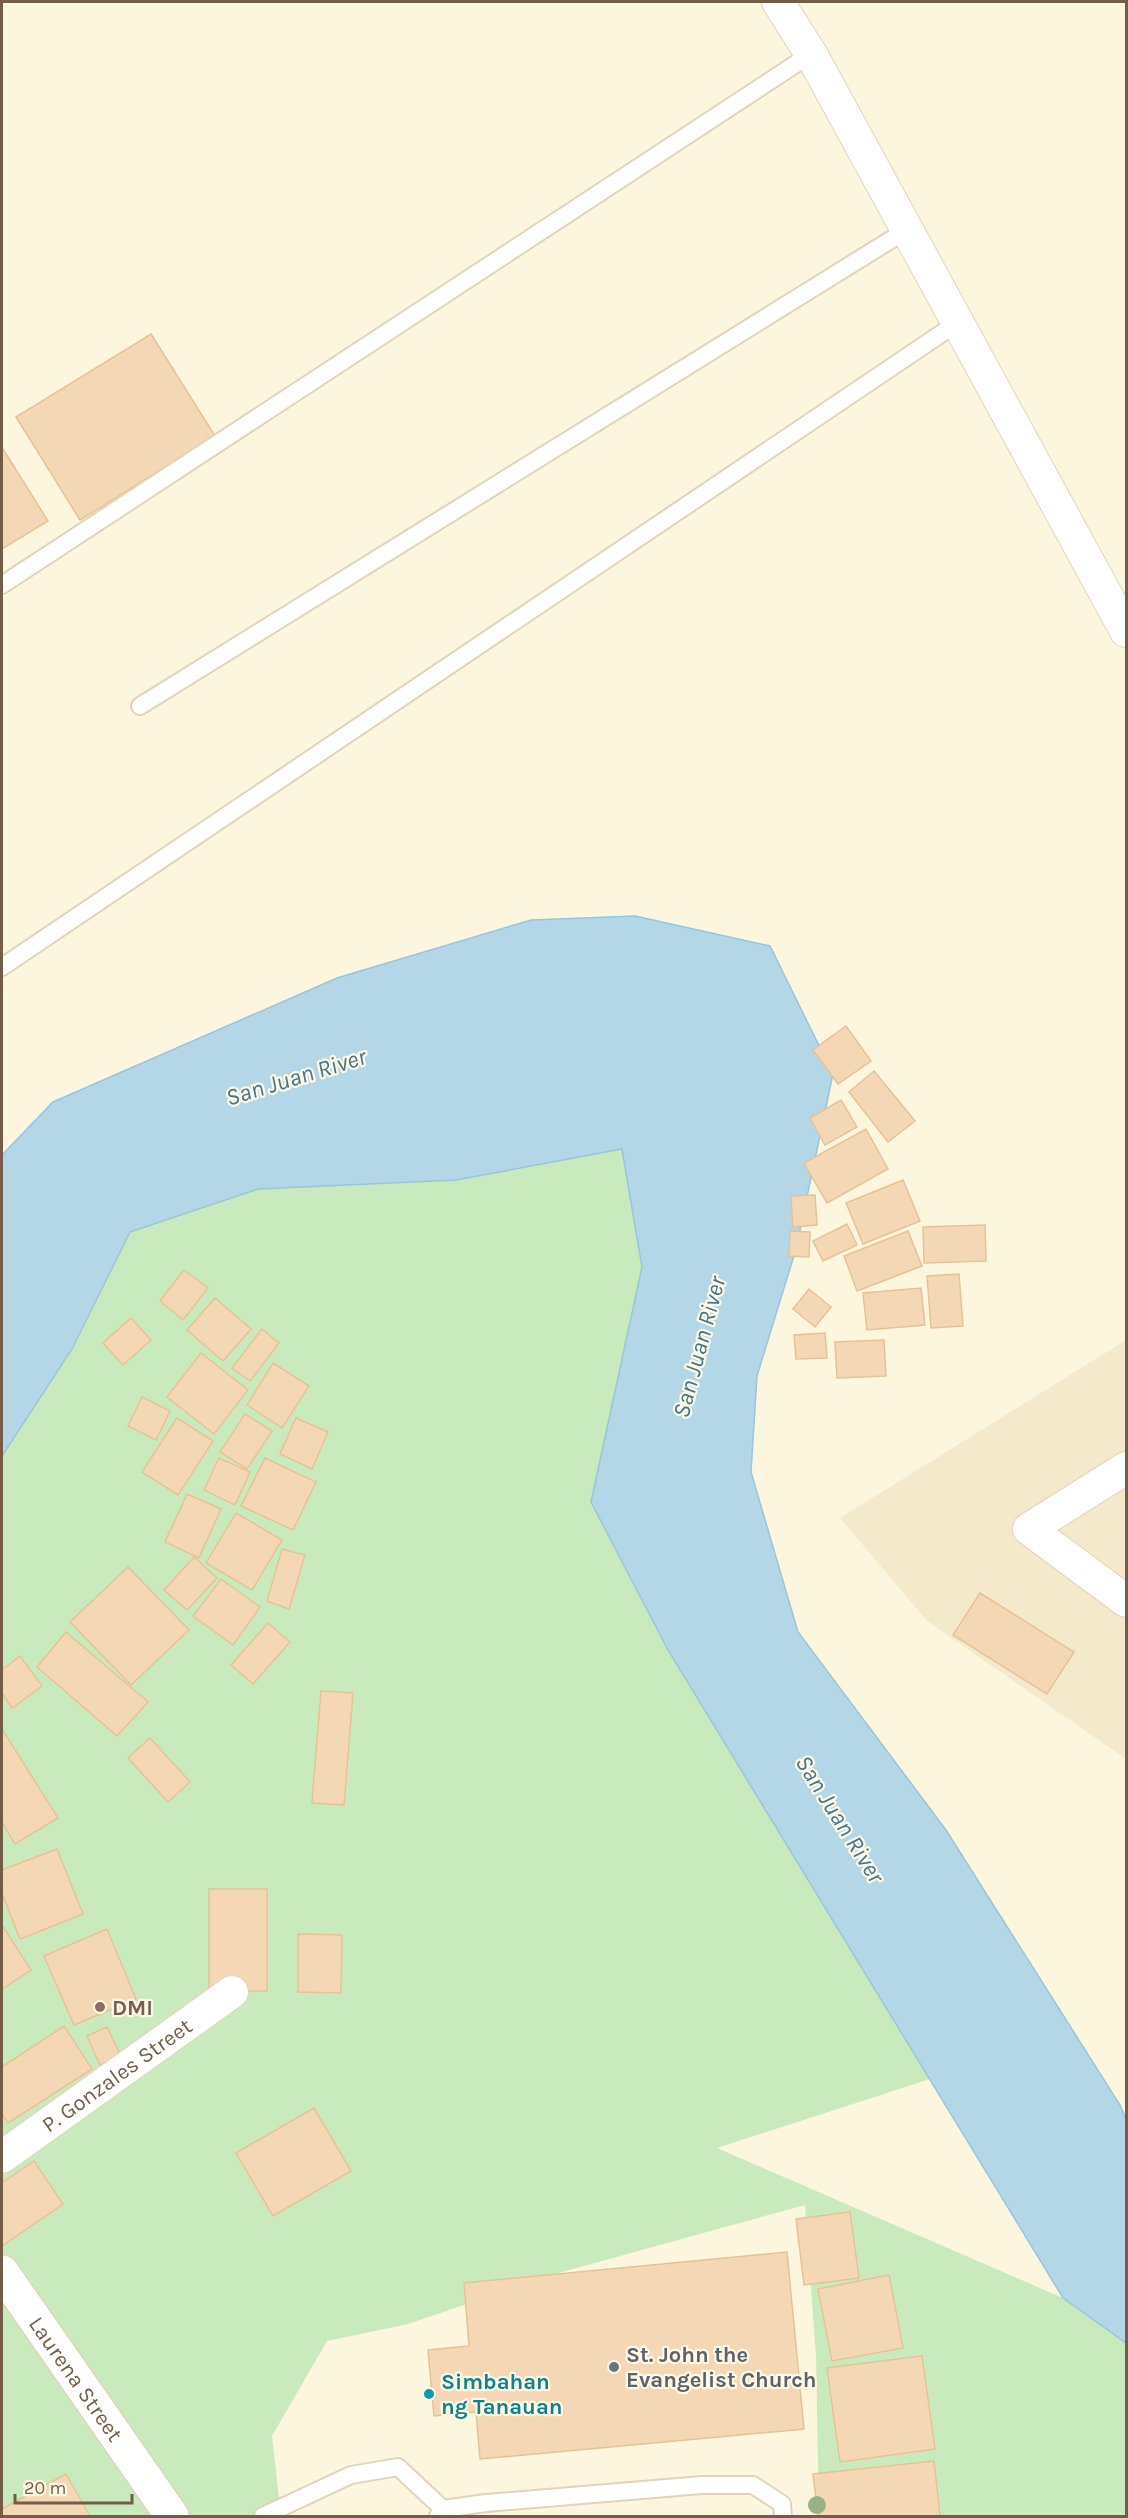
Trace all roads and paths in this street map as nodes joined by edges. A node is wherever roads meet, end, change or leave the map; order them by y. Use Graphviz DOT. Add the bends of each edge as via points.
graph roads {
  1 [pos="778,2"];
  2 [pos="811,54"];
  3 [pos="905,231"];
  4 [pos="957,323"];
  5 [pos="2,585"];
  6 [pos="1126,632"];
  7 [pos="140,706"];
  8 [pos="2,967"];
  9 [pos="1126,1468"];
  10 [pos="1126,1601"];
  11 [pos="232,1992"];
  12 [pos="2,2157"];
  13 [pos="2,2272"];
  14 [pos="441,2513"];
  15 [pos="172,2517"];
  16 [pos="263,2517"];
  17 [pos="783,2517"];
  1 -- 2 [label="street"];
  2 -- 3 [label="street"];
  2 -- 5 [label="lane"];
  3 -- 4 [label="street"];
  3 -- 7 [label="lane"];
  4 -- 6 [label="street"];
  4 -- 8 [label="lane"];
  9 -- 10 [label="street" via="1029,1528"];
  11 -- 12 [label="street, P. Gonzales Street"];
  13 -- 15 [label="street, Laurena Street"];
  14 -- 16 [label="lane" via="398,2467 351,2475"];
  14 -- 17 [label="lane" via="486,2503 702,2485 753,2485 782,2504"];
}
